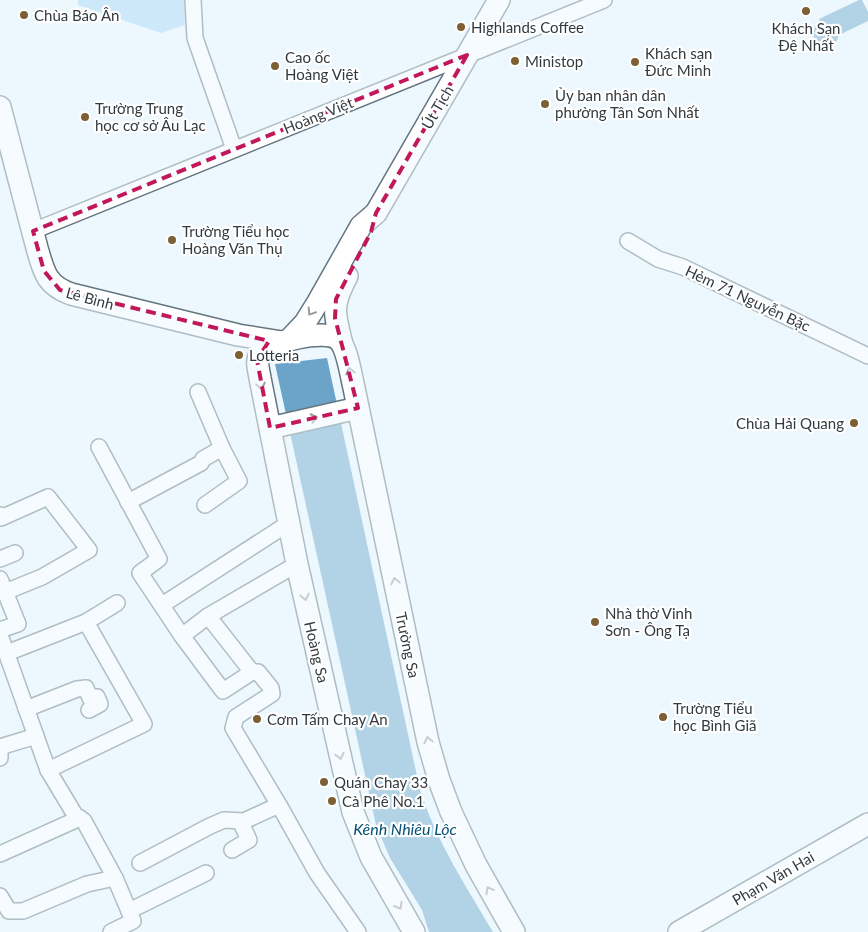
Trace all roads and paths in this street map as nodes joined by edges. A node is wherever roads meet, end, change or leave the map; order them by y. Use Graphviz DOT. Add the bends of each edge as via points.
graph roads {
  1 [pos="193,0"];
  2 [pos="499,0"];
  3 [pos="604,0"];
  4 [pos="467,55"];
  5 [pos="0,107"];
  6 [pos="234,149"];
  7 [pos="376,213"];
  8 [pos="32,231"];
  9 [pos="628,241"];
  10 [pos="338,293"];
  11 [pos="238,335"];
  12 [pos="286,341"];
  13 [pos="342,344"];
  14 [pos="868,356"];
  15 [pos="258,360"];
  16 [pos="198,392"];
  17 [pos="353,410"];
  18 [pos="275,427"];
  19 [pos="99,447"];
  20 [pos="222,448"];
  21 [pos="128,502"];
  22 [pos="205,505"];
  23 [pos="0,515"];
  24 [pos="288,524"];
  25 [pos="15,553"];
  26 [pos="0,559"];
  27 [pos="297,564"];
  28 [pos="3,585"];
  29 [pos="118,603"];
  30 [pos="162,605"];
  31 [pos="208,616"];
  32 [pos="86,622"];
  33 [pos="0,630"];
  34 [pos="0,635"];
  35 [pos="182,636"];
  36 [pos="7,653"];
  37 [pos="252,672"];
  38 [pos="26,709"];
  39 [pos="89,710"];
  40 [pos="36,736"];
  41 [pos="0,758"];
  42 [pos="48,770"];
  43 [pos="279,805"];
  44 [pos="80,818"];
  45 [pos="244,821"];
  46 [pos="868,824"];
  47 [pos="232,850"];
  48 [pos="0,854"];
  49 [pos="140,863"];
  50 [pos="206,873"];
  51 [pos="115,878"];
  52 [pos="0,896"];
  53 [pos="130,911"];
  54 [pos="111,932"];
  55 [pos="358,932"];
  56 [pos="414,932"];
  57 [pos="514,932"];
  58 [pos="679,932"];
  1 -- 6 [label="street" via="195,38"];
  2 -- 4 [label="street, Út Tịch"];
  3 -- 4 [label="street, Hoàng Việt"];
  4 -- 6 [label="street, Hoàng Việt"];
  4 -- 7 [label="street, Út Tịch"];
  5 -- 8 [label="street, Lê Bình"];
  6 -- 8 [label="street, Hoàng Việt"];
  7 -- 10 [label="street, Út Tịch" via="371,232"];
  7 -- 12 [label="street, Út Tịch, one-way" via="361,226 305,323"];
  8 -- 11 [label="street, Lê Bình" via="44,271 60,290"];
  9 -- 14 [label="street, Hẻm 71 Nguyễn Bặc" via="658,259 682,267"];
  10 -- 13 [label="street, Trường Sa" via="335,318"];
  11 -- 12 [label="street, Lê Bình"];
  11 -- 15 [label="street, Hoàng Sa" via="249,343"];
  12 -- 13 [label="street" via="328,335"];
  12 -- 15 [label="street" via="264,350"];
  17 -- 13 [label="street, Trường Sa, one-way"];
  15 -- 18 [label="street, Hoàng Sa, one-way"];
  16 -- 20 [label="street"];
  18 -- 17 [label="street, one-way"];
  57 -- 17 [label="street, Trường Sa, one-way" via="464,841 439,780"];
  18 -- 24 [label="street, Hoàng Sa"];
  19 -- 21 [label="street"];
  20 -- 21 [label="street" via="203,458 201,463"];
  20 -- 22 [label="street" via="240,481"];
  21 -- 30 [label="street" via="159,559 140,573"];
  23 -- 28 [label="street" via="1,518 48,497 90,550 42,577"];
  24 -- 27 [label="street, Hoàng Sa"];
  24 -- 30 [label="street"];
  25 -- 26 [label="street"];
  27 -- 31 [label="street"];
  27 -- 56 [label="street, Hoàng Sa, one-way" via="353,812 371,857"];
  28 -- 33 [label="street" via="18,624"];
  29 -- 32 [label="street"];
  30 -- 35 [label="street"];
  31 -- 35 [label="street"];
  31 -- 37 [label="street"];
  32 -- 36 [label="street"];
  32 -- 42 [label="street" via="144,724"];
  34 -- 36 [label="street"];
  35 -- 37 [label="street" via="223,691"];
  36 -- 38 [label="street"];
  37 -- 43 [label="street" via="258,672 272,694 236,717 233,728"];
  38 -- 39 [label="street" via="86,688 90,698 97,697 100,704"];
  38 -- 40 [label="street"];
  40 -- 41 [label="street" via="0,748"];
  40 -- 42 [label="street"];
  42 -- 44 [label="street"];
  43 -- 45 [label="street"];
  43 -- 55 [label="street" via="317,873"];
  44 -- 48 [label="street"];
  44 -- 51 [label="street"];
  45 -- 47 [label="street" via="242,825 249,840"];
  45 -- 49 [label="street" via="224,820"];
  46 -- 58 [label="street, Phạm Văn Hai"];
  50 -- 53 [label="street"];
  51 -- 52 [label="street" via="87,884 23,910 9,912"];
  51 -- 53 [label="street"];
  53 -- 54 [label="street" via="134,921"];
}
